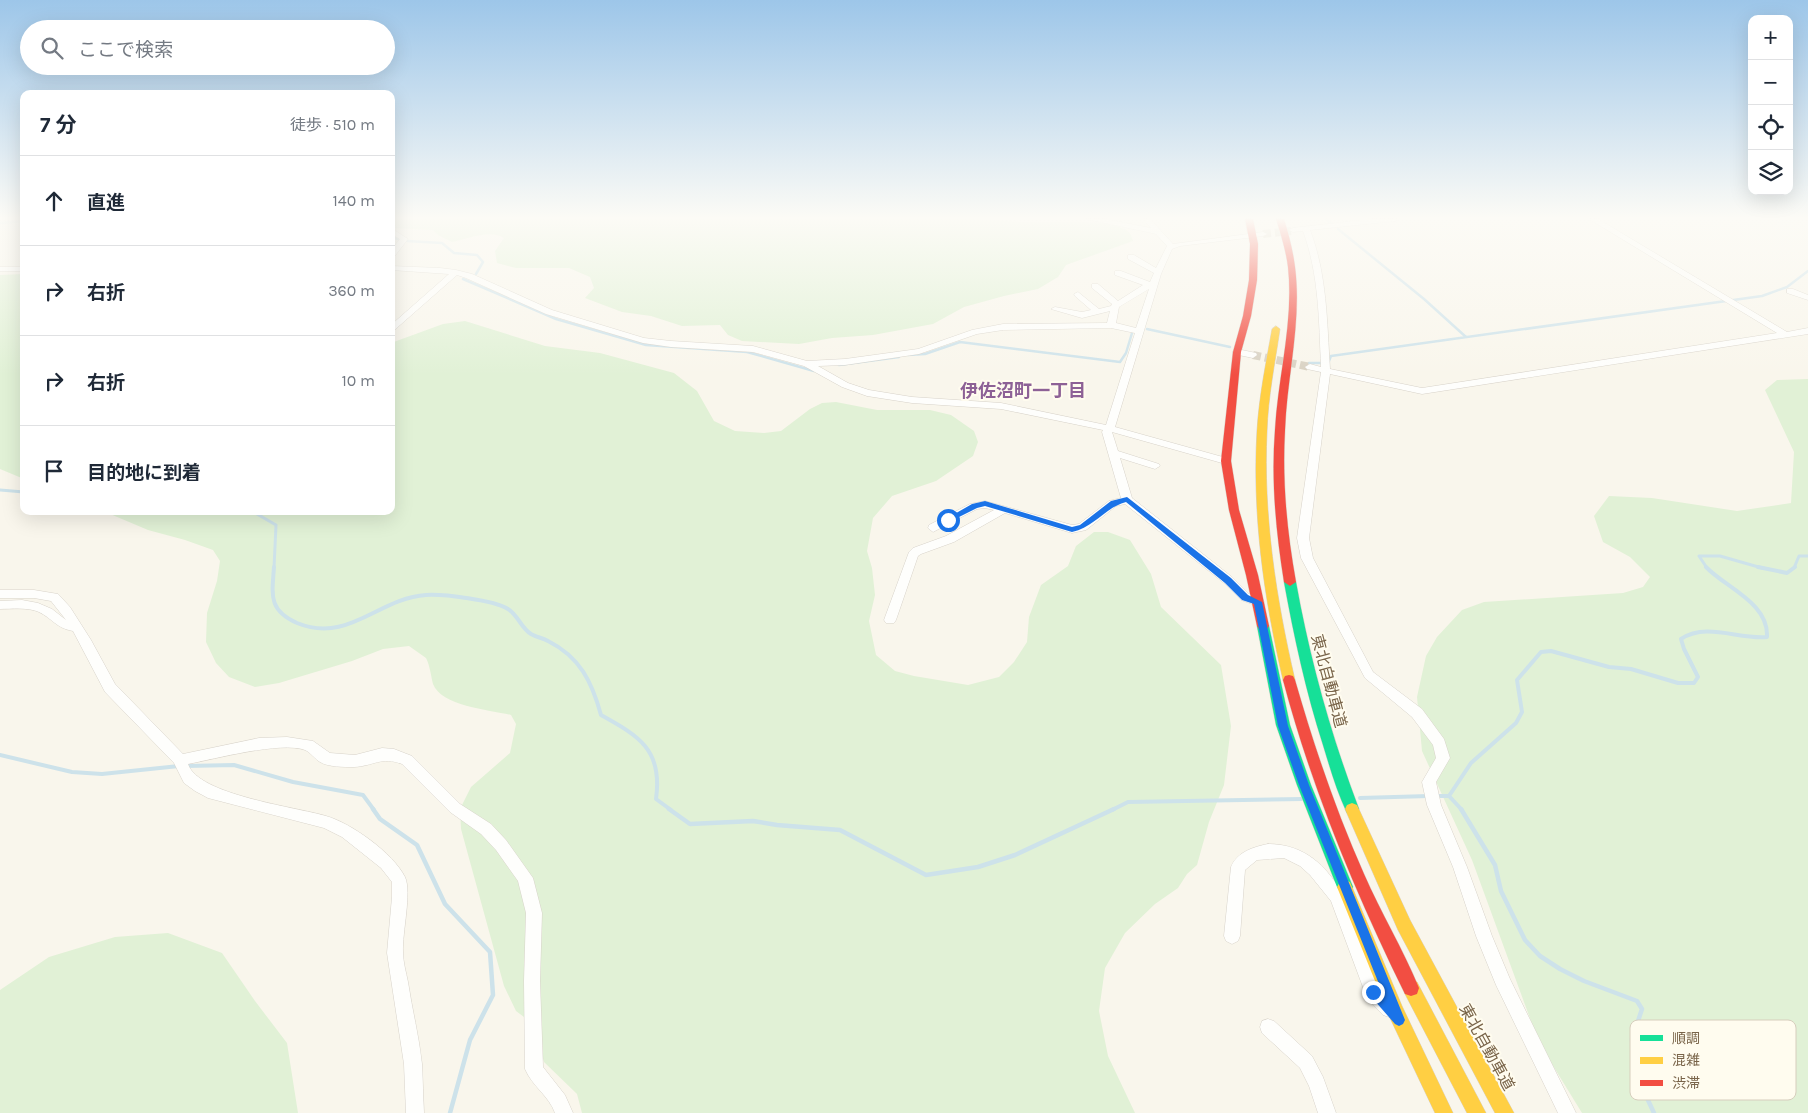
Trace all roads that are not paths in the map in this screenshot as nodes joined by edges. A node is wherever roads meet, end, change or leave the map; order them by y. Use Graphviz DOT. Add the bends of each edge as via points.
graph roads {
  1 [pos="448,271"];
  2 [pos="1253,271"];
  3 [pos="1292,271"];
  4 [pos="1318,271"];
  5 [pos="1680,271"];
  6 [pos="456,272"];
  7 [pos="1118,272"];
  8 [pos="1158,272"];
  9 [pos="1151,284"];
  10 [pos="1094,286"];
  11 [pos="1790,291"];
  12 [pos="1078,294"];
  13 [pos="1808,298"];
  14 [pos="1116,306"];
  15 [pos="1055,309"];
  16 [pos="1098,312"];
  17 [pos="1278,319"];
  18 [pos="1111,325"];
  19 [pos="395,326"];
  20 [pos="1066,327"];
  21 [pos="1139,331"];
  22 [pos="1808,331"];
  23 [pos="1786,334"];
  24 [pos="1063,338"];
  25 [pos="1237,352"];
  26 [pos="1252,355"];
  27 [pos="807,364"];
  28 [pos="1325,364"];
  29 [pos="1310,366"];
  30 [pos="1108,428"];
  31 [pos="1113,453"];
  32 [pos="1226,461"];
  33 [pos="1155,466"];
  34 [pos="1127,500"];
  35 [pos="1005,509"];
  36 [pos="948,520"];
  37 [pos="933,528"];
  38 [pos="963,532"];
  39 [pos="0,594"];
  40 [pos="1258,602"];
  41 [pos="0,605"];
  42 [pos="890,620"];
  43 [pos="76,627"];
  44 [pos="182,766"];
  45 [pos="1232,936"];
  46 [pos="1399,1020"];
  47 [pos="1268,1027"];
  48 [pos="415,1113"];
  49 [pos="564,1113"];
  50 [pos="1327,1113"];
  51 [pos="1444,1113"];
  52 [pos="1477,1113"];
  53 [pos="1505,1113"];
  54 [pos="1567,1113"];
  1 -- 6 [label="street"];
  2 -- 25 [label="main road" via="1248,316"];
  3 -- 53 [label="main road, 東北自動車道" via="1279,482 1288,574 1312,686 1351,808 1373,858 1446,1007"];
  4 -- 28 [label="street"];
  5 -- 23 [label="street"];
  6 -- 19 [label="street"];
  6 -- 27 [label="street" via="549,312 598,328 653,342 703,341 753,349"];
  7 -- 9 [label="street"];
  8 -- 9 [label="street"];
  9 -- 14 [label="street"];
  9 -- 21 [label="street"];
  10 -- 14 [label="street"];
  11 -- 13 [label="street"];
  12 -- 16 [label="street"];
  14 -- 16 [label="street"];
  14 -- 18 [label="street"];
  15 -- 16 [label="street" via="1082,314"];
  17 -- 52 [label="main road" via="1262,442 1263,504 1269,572 1290,684 1328,806 1351,860 1383,933"];
  18 -- 20 [label="street"];
  18 -- 21 [label="street"];
  20 -- 24 [label="street"];
  20 -- 27 [label="street" via="1003,327 975,332 919,351"];
  21 -- 30 [label="street"];
  22 -- 23 [label="street"];
  23 -- 28 [label="street" via="1422,391"];
  25 -- 26 [label="street"];
  25 -- 32 [label="main road"];
  27 -- 30 [label="street" via="845,385 868,393 912,400 989,404"];
  28 -- 29 [label="street"];
  28 -- 54 [label="street" via="1303,538 1307,558 1369,675 1417,713 1440,743 1443,758 1429,782 1434,805 1504,986"];
  30 -- 31 [label="street"];
  30 -- 32 [label="street"];
  31 -- 33 [label="street"];
  31 -- 34 [label="street"];
  32 -- 40 [label="main road" via="1234,510"];
  34 -- 35 [label="street" via="1113,503 1082,527 1072,529"];
  34 -- 40 [label="street" via="1245,597"];
  35 -- 36 [label="street" via="985,504 974,506"];
  35 -- 38 [label="street"];
  36 -- 37 [label="street"];
  36 -- 38 [label="street"];
  38 -- 42 [label="street" via="913,555"];
  39 -- 43 [label="street" via="54,597"];
  40 -- 46 [label="main road" via="1283,726"];
  41 -- 43 [label="street" via="35,607 64,626"];
  43 -- 44 [label="street" via="110,688"];
  44 -- 48 [label="street" via="193,783 204,790 326,822 347,832 386,863 399,880 395,953 413,1064"];
  44 -- 49 [label="street" via="259,744 287,742 308,746 327,759 355,761 382,754 394,755 407,760 454,808 486,829 525,878 534,913 534,1069 540,1081 556,1096"];
  45 -- 46 [label="street" via="1238,867 1253,854 1285,851 1316,870 1337,897 1373,992"];
  46 -- 51 [label="main road"];
  47 -- 50 [label="street" via="1306,1062"];
}
